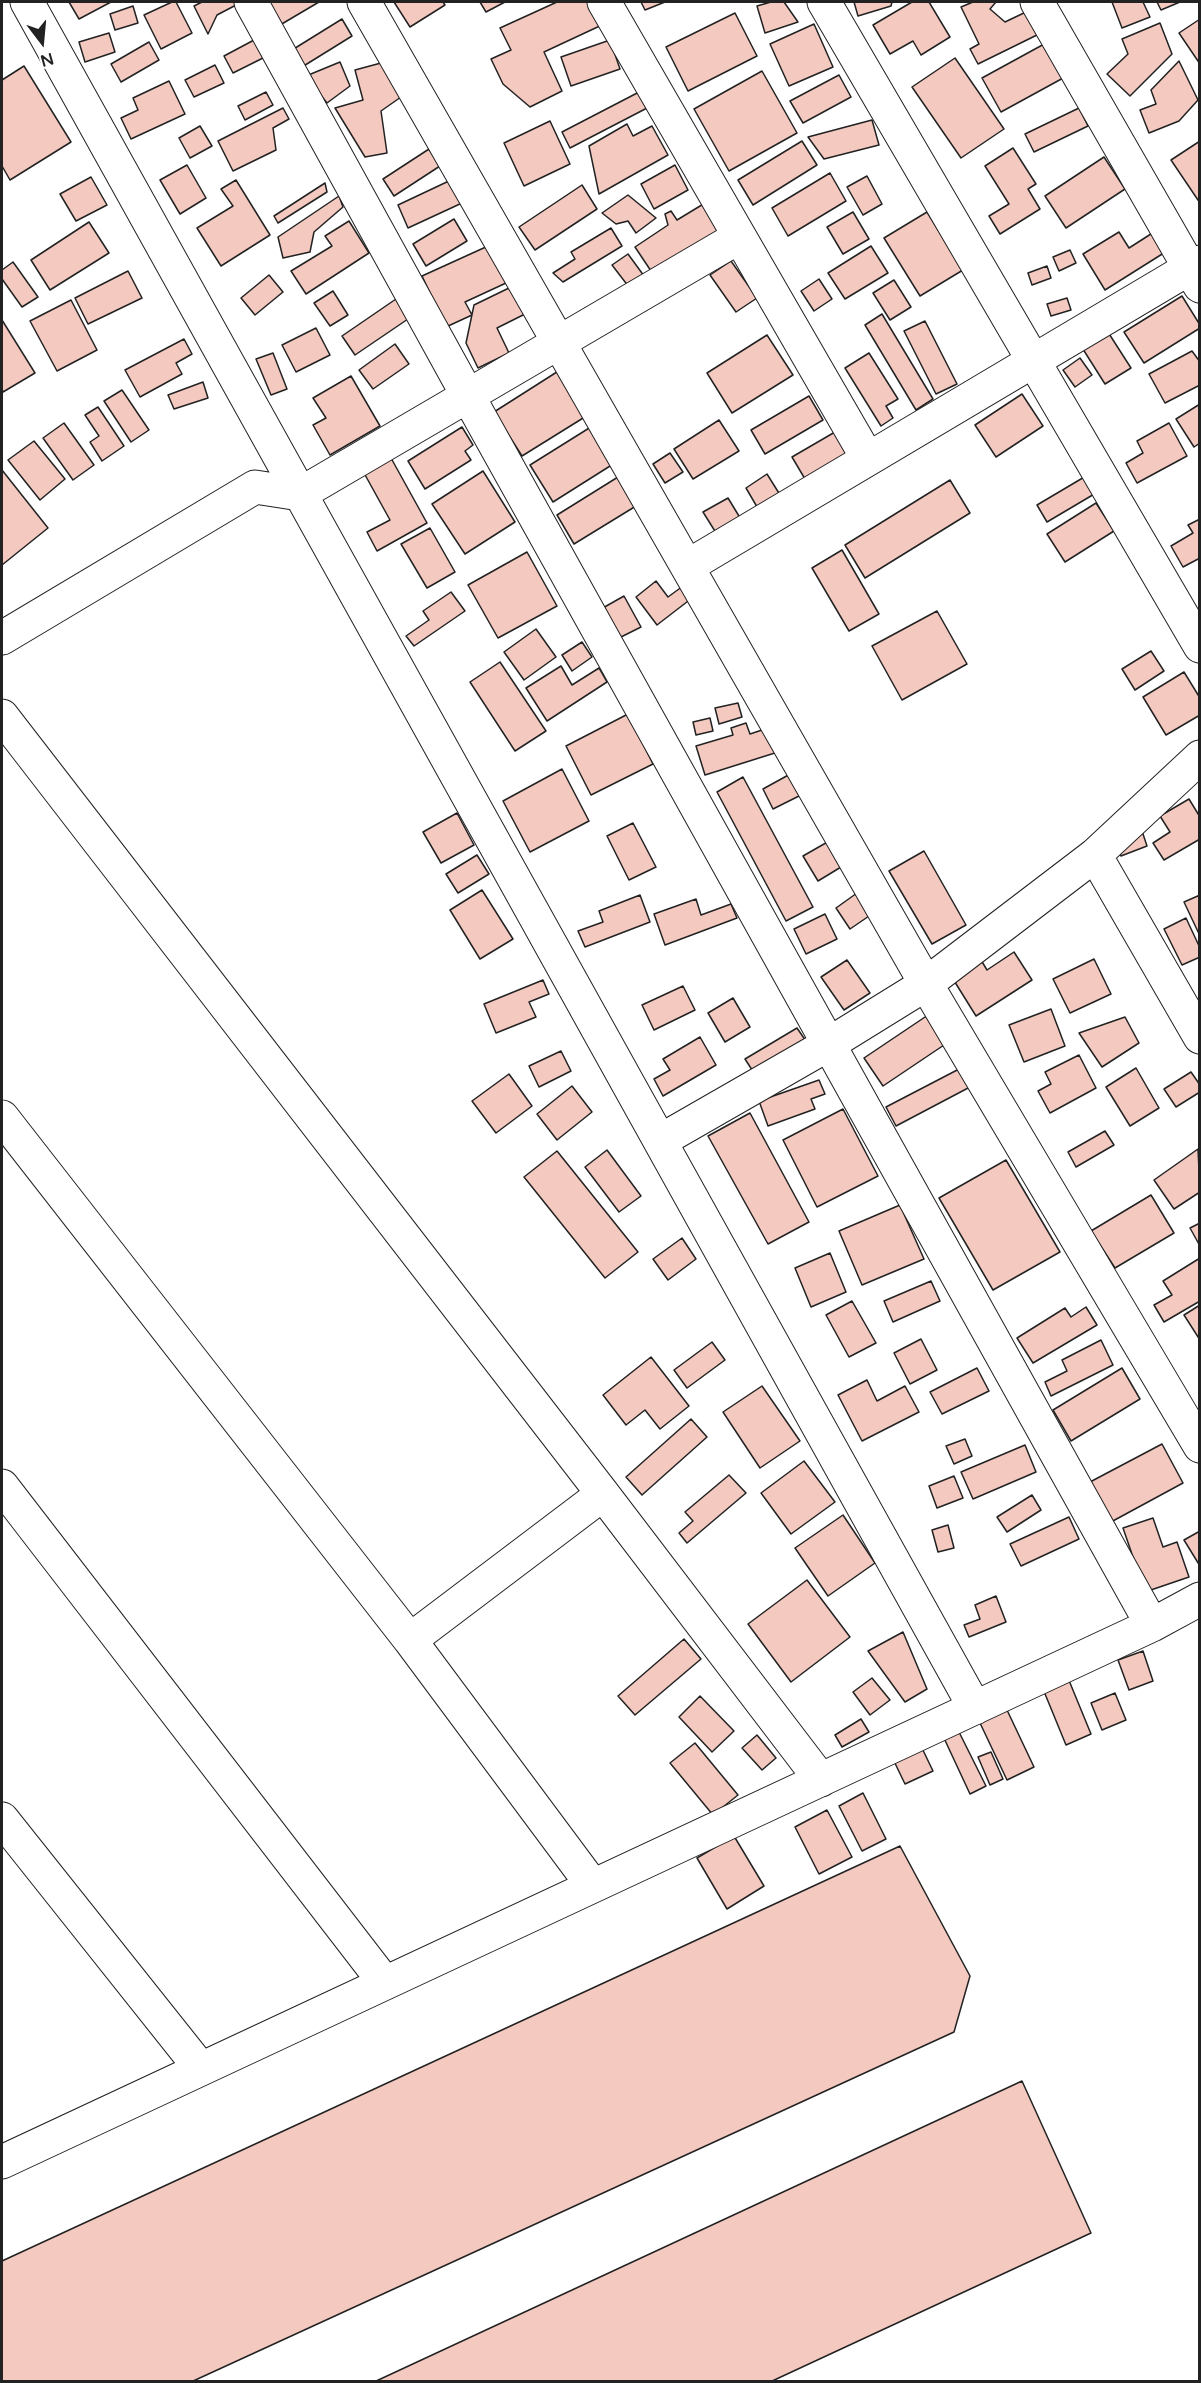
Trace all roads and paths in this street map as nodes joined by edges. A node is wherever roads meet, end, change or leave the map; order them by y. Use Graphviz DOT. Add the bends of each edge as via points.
graph roads {
  1 [pos="27,2"];
  2 [pos="251,2"];
  3 [pos="364,2"];
  4 [pos="604,2"];
  5 [pos="824,2"];
  6 [pos="1037,2"];
  7 [pos="739,237"];
  8 [pos="1196,272"];
  9 [pos="560,342"];
  10 [pos="1033,361"];
  11 [pos="468,396"];
  12 [pos="868,459"];
  13 [pos="300,494"];
  14 [pos="688,566"];
  15 [pos="2,638"];
  16 [pos="1200,646"];
  17 [pos="2,716"];
  18 [pos="1200,757"];
  19 [pos="1095,855"];
  20 [pos="926,984"];
  21 [pos="1200,1037"];
  22 [pos="829,1044"];
  23 [pos="2,1117"];
  24 [pos="660,1141"];
  25 [pos="1200,1446"];
  26 [pos="2,1485"];
  27 [pos="603,1494"];
  28 [pos="1200,1599"];
  29 [pos="1152,1625"];
  30 [pos="410,1640"];
  31 [pos="975,1708"];
  32 [pos="821,1780"];
  33 [pos="2,1819"];
  34 [pos="593,1886"];
  35 [pos="385,1983"];
  36 [pos="201,2069"];
  37 [pos="8,2153"];
  1 -- 13 [label="street"];
  2 -- 11 [label="street"];
  3 -- 9 [label="street"];
  4 -- 7 [label="street"];
  5 -- 10 [label="street"];
  6 -- 8 [label="street"];
  7 -- 9 [label="street"];
  7 -- 12 [label="street"];
  8 -- 10 [label="street"];
  9 -- 11 [label="street"];
  9 -- 14 [label="street"];
  10 -- 12 [label="street"];
  10 -- 16 [label="street"];
  11 -- 13 [label="street"];
  11 -- 22 [label="street"];
  12 -- 14 [label="street"];
  13 -- 15 [label="street" via="255,487"];
  13 -- 24 [label="street"];
  14 -- 20 [label="street"];
  17 -- 27 [label="street"];
  18 -- 19 [label="street"];
  19 -- 20 [label="street"];
  19 -- 21 [label="street"];
  20 -- 22 [label="street"];
  20 -- 25 [label="street"];
  22 -- 24 [label="street"];
  22 -- 29 [label="street"];
  23 -- 30 [label="street"];
  24 -- 31 [label="street"];
  26 -- 35 [label="street"];
  27 -- 30 [label="street"];
  27 -- 32 [label="street"];
  28 -- 29 [label="street"];
  29 -- 31 [label="street"];
  30 -- 34 [label="street"];
  31 -- 32 [label="street"];
  32 -- 34 [label="street"];
  33 -- 36 [label="street"];
  34 -- 35 [label="street"];
  35 -- 36 [label="street"];
  36 -- 37 [label="street"];
}
